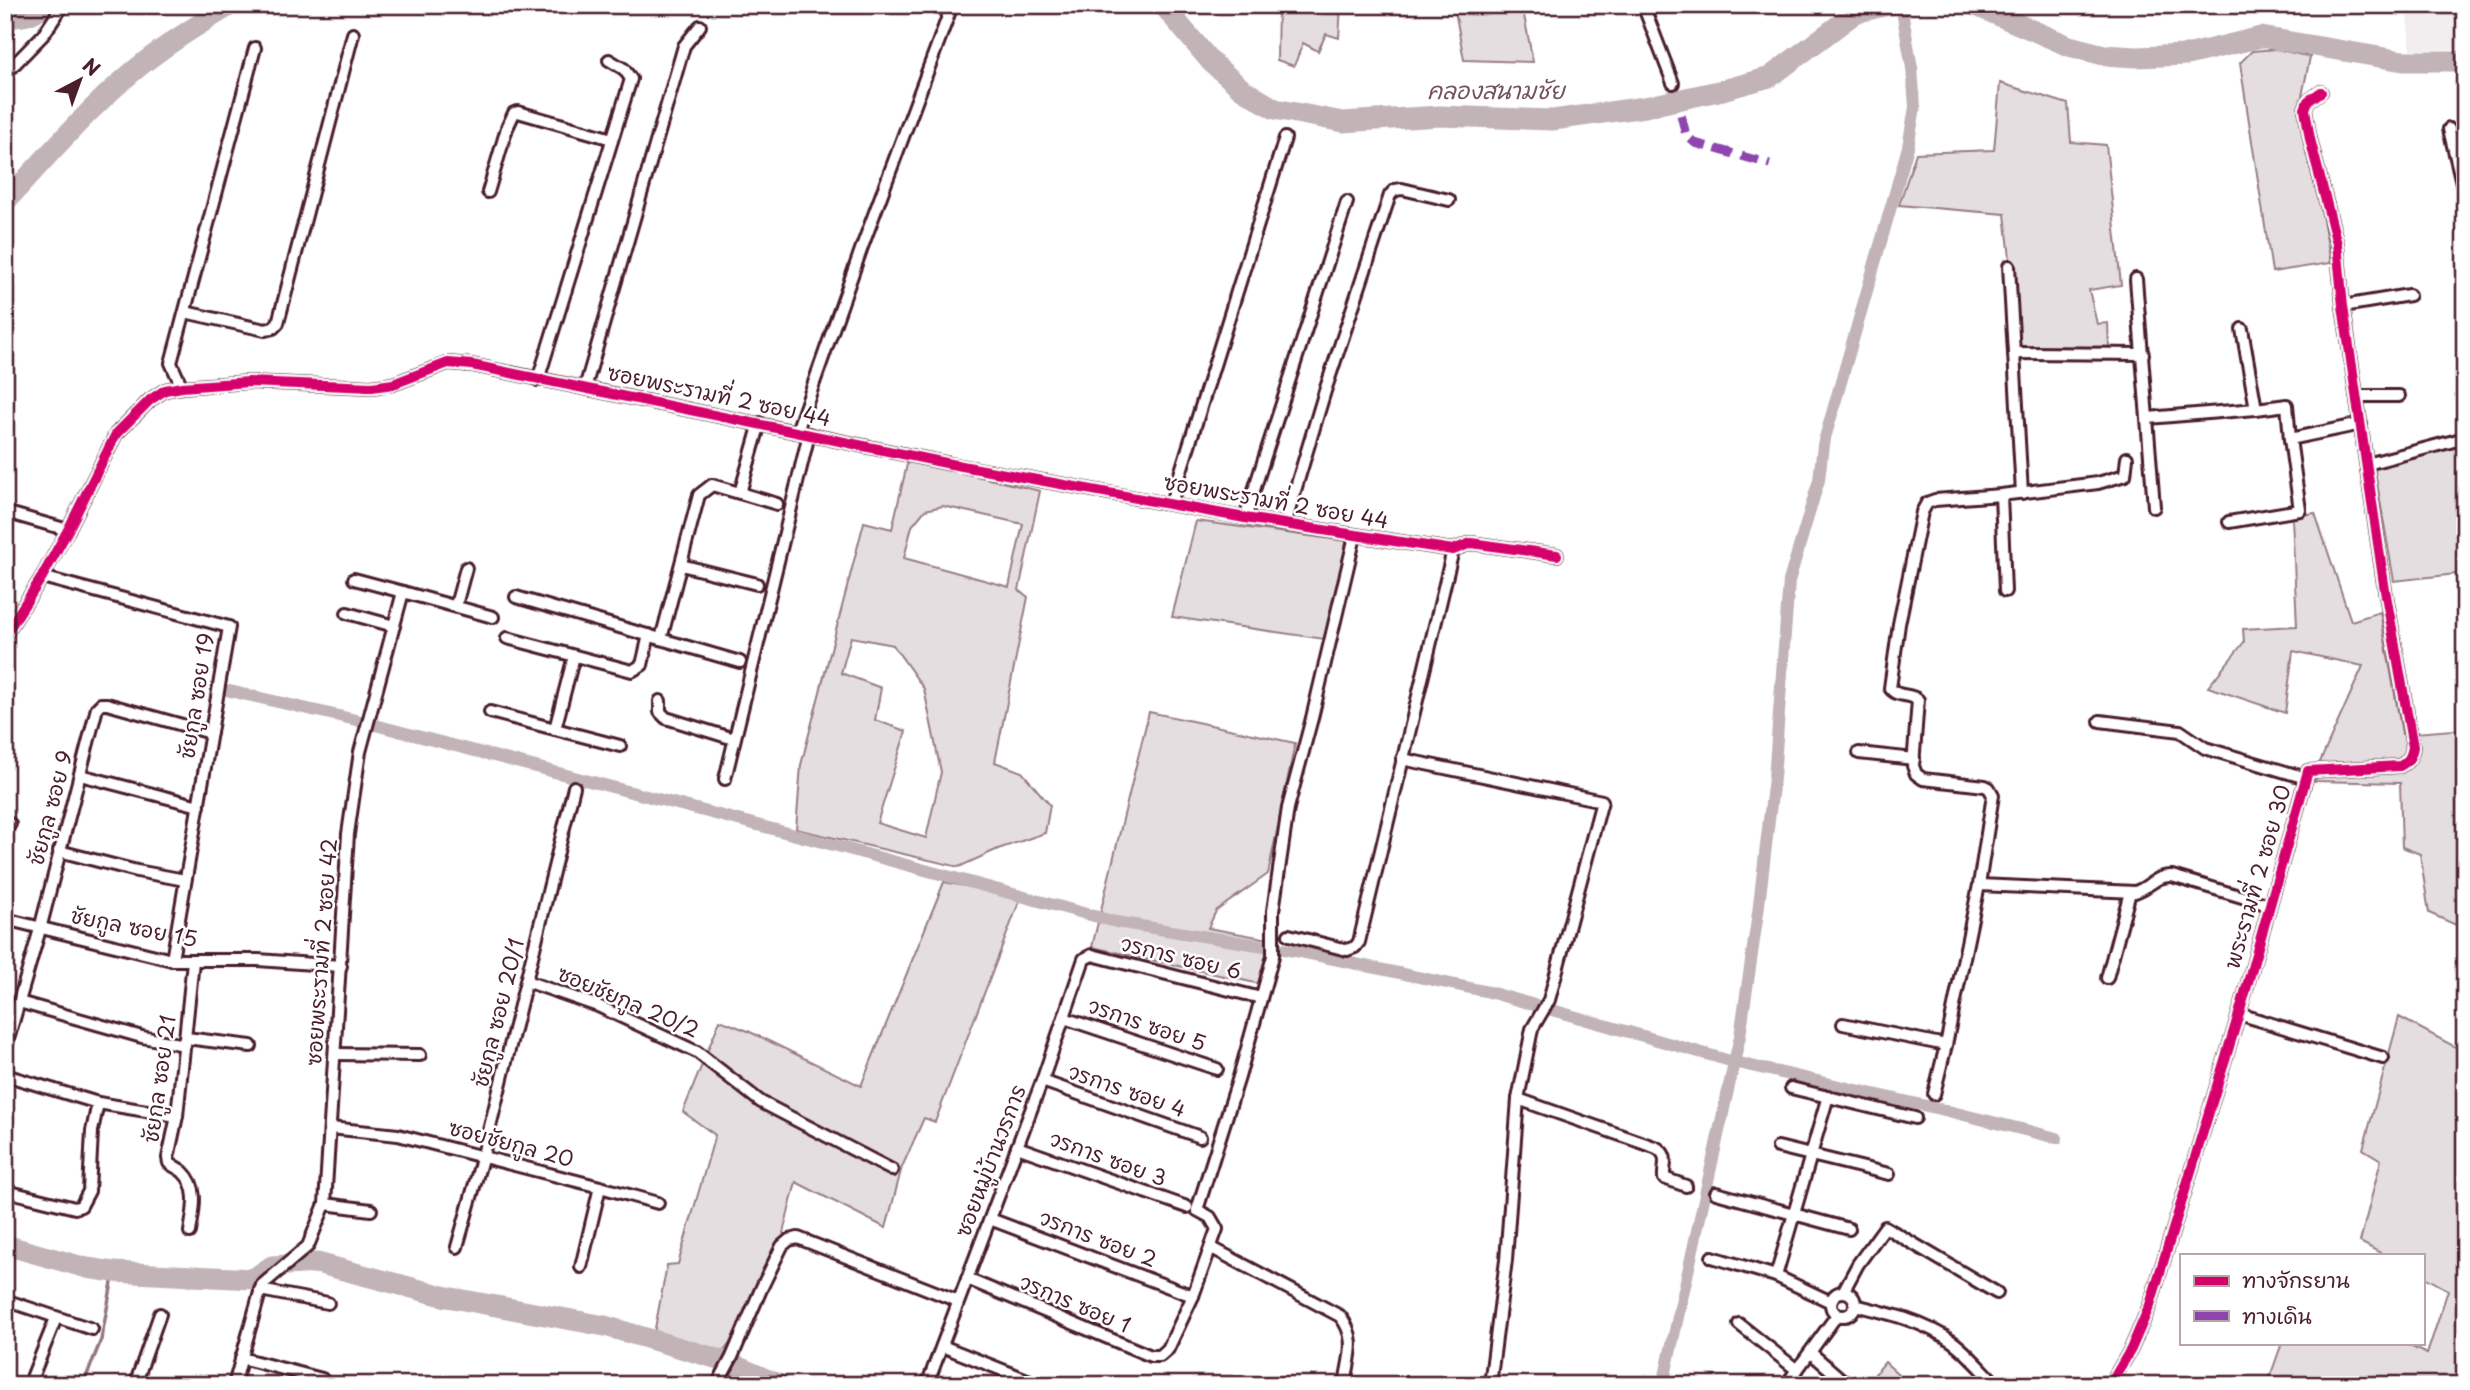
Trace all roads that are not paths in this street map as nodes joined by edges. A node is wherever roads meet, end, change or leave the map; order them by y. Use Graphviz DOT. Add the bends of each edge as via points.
graph roads {
  1 [pos="63,5"];
  2 [pos="1643,5"];
  3 [pos="950,11"];
  4 [pos="701,26"];
  5 [pos="353,34"];
  6 [pos="255,48"];
  7 [pos="610,60"];
  8 [pos="5,74"];
  9 [pos="1673,83"];
  10 [pos="2321,92"];
  11 [pos="2449,129"];
  12 [pos="1285,138"];
  13 [pos="612,139"];
  14 [pos="488,192"];
  15 [pos="2465,195"];
  16 [pos="1449,200"];
  17 [pos="1347,202"];
  18 [pos="2008,266"];
  19 [pos="2137,279"];
  20 [pos="2409,295"];
  21 [pos="2343,306"];
  22 [pos="185,312"];
  23 [pos="2242,328"];
  24 [pos="2014,353"];
  25 [pos="2143,354"];
  26 [pos="538,380"];
  27 [pos="183,387"];
  28 [pos="585,388"];
  29 [pos="2357,396"];
  30 [pos="2399,396"];
  31 [pos="2256,409"];
  32 [pos="2148,418"];
  33 [pos="760,424"];
  34 [pos="2361,424"];
  35 [pos="797,431"];
  36 [pos="809,434"];
  37 [pos="2465,438"];
  38 [pos="2290,439"];
  39 [pos="2127,458"];
  40 [pos="2367,464"];
  41 [pos="740,493"];
  42 [pos="2022,493"];
  43 [pos="2001,495"];
  44 [pos="1171,503"];
  45 [pos="778,504"];
  46 [pos="2154,507"];
  47 [pos="5,512"];
  48 [pos="1245,518"];
  49 [pos="2229,522"];
  50 [pos="1285,524"];
  51 [pos="68,530"];
  52 [pos="1355,536"];
  53 [pos="1453,550"];
  54 [pos="1557,555"];
  55 [pos="681,565"];
  56 [pos="467,568"];
  57 [pos="42,578"];
  58 [pos="354,579"];
  59 [pos="757,584"];
  60 [pos="2005,591"];
  61 [pos="403,592"];
  62 [pos="516,597"];
  63 [pos="456,606"];
  64 [pos="347,613"];
  65 [pos="493,617"];
  66 [pos="394,626"];
  67 [pos="5,635"];
  68 [pos="649,635"];
  69 [pos="507,638"];
  70 [pos="661,639"];
  71 [pos="574,656"];
  72 [pos="740,662"];
  73 [pos="660,701"];
  74 [pos="490,712"];
  75 [pos="2100,721"];
  76 [pos="555,729"];
  77 [pos="211,733"];
  78 [pos="734,739"];
  79 [pos="620,746"];
  80 [pos="1859,753"];
  81 [pos="1402,759"];
  82 [pos="1914,759"];
  83 [pos="80,775"];
  84 [pos="2306,778"];
  85 [pos="725,779"];
  86 [pos="574,787"];
  87 [pos="199,806"];
  88 [pos="59,851"];
  89 [pos="185,880"];
  90 [pos="1979,885"];
  91 [pos="2130,892"];
  92 [pos="2269,905"];
  93 [pos="5,919"];
  94 [pos="40,929"];
  95 [pos="1289,935"];
  96 [pos="1092,955"];
  97 [pos="172,960"];
  98 [pos="193,961"];
  99 [pos="341,966"];
  100 [pos="2107,978"];
  101 [pos="526,981"];
  102 [pos="1261,998"];
  103 [pos="19,1002"];
  104 [pos="2239,1014"];
  105 [pos="1063,1018"];
  106 [pos="1843,1024"];
  107 [pos="186,1041"];
  108 [pos="1946,1045"];
  109 [pos="251,1046"];
  110 [pos="5,1050"];
  111 [pos="335,1054"];
  112 [pos="420,1055"];
  113 [pos="2383,1058"];
  114 [pos="1217,1069"];
  115 [pos="5,1075"];
  116 [pos="1042,1082"];
  117 [pos="1791,1087"];
  118 [pos="1934,1094"];
  119 [pos="1829,1096"];
  120 [pos="1518,1099"];
  121 [pos="97,1103"];
  122 [pos="177,1116"];
  123 [pos="1915,1118"];
  124 [pos="330,1128"];
  125 [pos="1200,1137"];
  126 [pos="1017,1146"];
  127 [pos="1778,1147"];
  128 [pos="1812,1154"];
  129 [pos="483,1156"];
  130 [pos="892,1170"];
  131 [pos="1889,1174"];
  132 [pos="1686,1186"];
  133 [pos="600,1187"];
  134 [pos="10,1192"];
  135 [pos="1716,1193"];
  136 [pos="658,1203"];
  137 [pos="325,1204"];
  138 [pos="1192,1208"];
  139 [pos="371,1210"];
  140 [pos="1795,1215"];
  141 [pos="990,1219"];
  142 [pos="1849,1229"];
  143 [pos="190,1232"];
  144 [pos="457,1247"];
  145 [pos="1212,1248"];
  146 [pos="1712,1257"];
  147 [pos="582,1267"];
  148 [pos="1776,1276"];
  149 [pos="967,1279"];
  150 [pos="260,1290"];
  151 [pos="1843,1292"];
  152 [pos="1997,1293"];
  153 [pos="1193,1296"];
  154 [pos="5,1300"];
  155 [pos="958,1301"];
  156 [pos="1831,1302"];
  157 [pos="328,1303"];
  158 [pos="1855,1305"];
  159 [pos="160,1314"];
  160 [pos="1837,1315"];
  161 [pos="56,1318"];
  162 [pos="1739,1324"];
  163 [pos="92,1329"];
  164 [pos="942,1346"];
  165 [pos="1811,1353"];
  166 [pos="241,1358"];
  167 [pos="1797,1370"];
  168 [pos="322,1379"];
  169 [pos="719,1380"];
  170 [pos="30,1385"];
  171 [pos="135,1385"];
  172 [pos="234,1385"];
  173 [pos="927,1385"];
  174 [pos="1040,1385"];
  175 [pos="1345,1385"];
  176 [pos="1490,1385"];
  177 [pos="1786,1385"];
  178 [pos="1849,1385"];
  179 [pos="1997,1385"];
  180 [pos="2110,1385"];
  1 -- 8 [label="street" via="44,34"];
  2 -- 9 [label="street"];
  3 -- 35 [label="street"];
  4 -- 28 [label="street" via="684,46"];
  5 -- 22 [label="street" via="278,323 265,330"];
  6 -- 22 [label="street"];
  7 -- 13 [label="street" via="631,79"];
  10 -- 21 [label="street, พระรามที่ 2 ซอย 30" via="2308,101 2305,110 2337,244"];
  11 -- 15 [label="street"];
  12 -- 44 [label="street"];
  13 -- 14 [label="street" via="518,111 507,128"];
  13 -- 26 [label="street"];
  16 -- 50 [label="street" via="1402,190 1390,195"];
  17 -- 48 [label="street"];
  18 -- 24 [label="street"];
  19 -- 25 [label="street"];
  20 -- 21 [label="street"];
  21 -- 29 [label="street, พระรามที่ 2 ซอย 30"];
  22 -- 27 [label="street" via="171,363"];
  23 -- 31 [label="street"];
  24 -- 25 [label="street"];
  24 -- 42 [label="street"];
  25 -- 32 [label="street"];
  26 -- 27 [label="street, ซอยพระรามที่ 2 ซอย 44" via="447,363 393,384 372,387 249,382"];
  26 -- 28 [label="street, ซอยพระรามที่ 2 ซอย 44"];
  27 -- 51 [label="street, ซอยพระรามที่ 2 ซอย 44" via="165,390 150,400 116,434"];
  28 -- 33 [label="street, ซอยพระรามที่ 2 ซอย 44"];
  29 -- 30 [label="street"];
  29 -- 34 [label="street, พระรามที่ 2 ซอย 30"];
  31 -- 32 [label="street"];
  31 -- 38 [label="street" via="2287,405"];
  32 -- 46 [label="street"];
  33 -- 35 [label="street, ซอยพระรามที่ 2 ซอย 44"];
  33 -- 41 [label="street"];
  34 -- 38 [label="street"];
  34 -- 40 [label="street, พระรามที่ 2 ซอย 30"];
  35 -- 36 [label="street, ซอยพระรามที่ 2 ซอย 44"];
  36 -- 44 [label="street, ซอยพระรามที่ 2 ซอย 44"];
  36 -- 78 [label="street"];
  37 -- 40 [label="street"];
  38 -- 49 [label="street" via="2300,510"];
  39 -- 42 [label="street" via="2127,473 2122,478"];
  40 -- 84 [label="street, พระรามที่ 2 ซอย 30" via="2413,747 2407,762 2400,766 2308,771"];
  41 -- 45 [label="street"];
  41 -- 55 [label="street" via="712,485 699,495"];
  42 -- 43 [label="street"];
  43 -- 60 [label="street"];
  43 -- 82 [label="street" via="1935,500 1922,512 1890,688 1895,694 1918,700"];
  44 -- 48 [label="street, ซอยพระรามที่ 2 ซอย 44"];
  47 -- 51 [label="street"];
  48 -- 50 [label="street, ซอยพระรามที่ 2 ซอย 44"];
  50 -- 52 [label="street, ซอยพระรามที่ 2 ซอย 44"];
  51 -- 57 [label="street, ซอยพระรามที่ 2 ซอย 44"];
  52 -- 53 [label="street, ซอยพระรามที่ 2 ซอย 44"];
  52 -- 102 [label="street" via="1288,808 1273,911 1273,956"];
  53 -- 54 [label="street, ซอยพระรามที่ 2 ซอย 44" via="1471,543"];
  53 -- 81 [label="street"];
  55 -- 59 [label="street"];
  55 -- 70 [label="street"];
  56 -- 63 [label="street"];
  57 -- 67 [label="street, ซอยพระรามที่ 2 ซอย 44"];
  57 -- 77 [label="street, ชัยกูล ซอย 19" via="229,627"];
  58 -- 61 [label="street"];
  61 -- 63 [label="street"];
  61 -- 66 [label="street, ซอยพระรามที่ 2 ซอย 42"];
  62 -- 68 [label="street"];
  63 -- 65 [label="street"];
  64 -- 66 [label="street"];
  66 -- 99 [label="street, ซอยพระรามที่ 2 ซอย 42" via="357,766 348,834"];
  68 -- 70 [label="street"];
  68 -- 71 [label="street" via="642,665 632,671"];
  69 -- 71 [label="street"];
  70 -- 72 [label="street"];
  71 -- 76 [label="street"];
  73 -- 78 [label="street" via="660,712 666,718"];
  74 -- 76 [label="street"];
  75 -- 84 [label="street" via="2180,731 2205,748"];
  76 -- 79 [label="street"];
  77 -- 83 [label="street, ชัยกูล ซอย 9" via="101,704"];
  77 -- 87 [label="street, ชัยกูล ซอย 19"];
  78 -- 85 [label="street"];
  80 -- 82 [label="street"];
  81 -- 95 [label="street" via="1359,942 1347,950"];
  81 -- 120 [label="street" via="1602,800 1549,1000 1532,1029"];
  82 -- 90 [label="street" via="1916,774 1923,779 1984,786 1992,791"];
  83 -- 87 [label="street"];
  83 -- 88 [label="street, ชัยกูล ซอย 9"];
  84 -- 92 [label="street, พระรามที่ 2 ซอย 30"];
  86 -- 101 [label="street, ชัยกูล ซอย 20/1"];
  87 -- 89 [label="street, ชัยกูล ซอย 19"];
  88 -- 89 [label="street"];
  88 -- 94 [label="street, ชัยกูล ซอย 9"];
  89 -- 97 [label="street, ชัยกูล ซอย 19"];
  90 -- 91 [label="street"];
  90 -- 108 [label="street"];
  91 -- 92 [label="street" via="2142,890 2164,875"];
  91 -- 100 [label="street"];
  92 -- 104 [label="street, พระรามที่ 2 ซอย 30"];
  93 -- 94 [label="street, ชัยกูล ซอย 15"];
  94 -- 97 [label="street, ชัยกูล ซอย 15"];
  94 -- 103 [label="street, ชัยกูล ซอย 9"];
  96 -- 102 [label="street, วรการ ซอย 6"];
  96 -- 105 [label="street, ซอยหมู่บ้านวรการ" via="1083,959"];
  97 -- 98 [label="street, ชัยกูล ซอย 15"];
  98 -- 99 [label="street, ชัยกูล ซอย 15"];
  98 -- 107 [label="street, ชัยกูล ซอย 21"];
  99 -- 111 [label="street, ซอยพระรามที่ 2 ซอย 42"];
  101 -- 129 [label="street, ชัยกูล ซอย 20/1"];
  101 -- 130 [label="street, ซอยชัยกูล 20/2" via="598,1006 697,1052 761,1102"];
  102 -- 138 [label="street"];
  103 -- 107 [label="street" via="142,1037"];
  103 -- 110 [label="street, ชัยกูล ซอย 9"];
  104 -- 113 [label="street"];
  104 -- 180 [label="street, พระรามที่ 2 ซอย 30" via="2150,1305"];
  105 -- 114 [label="street, วรการ ซอย 5"];
  105 -- 116 [label="street, ซอยหมู่บ้านวรการ"];
  106 -- 108 [label="street"];
  107 -- 109 [label="street"];
  107 -- 122 [label="street, ชัยกูล ซอย 21"];
  108 -- 118 [label="street"];
  111 -- 112 [label="street"];
  111 -- 124 [label="street, ซอยพระรามที่ 2 ซอย 42"];
  115 -- 121 [label="street"];
  116 -- 125 [label="street, วรการ ซอย 4"];
  116 -- 126 [label="street, ซอยหมู่บ้านวรการ"];
  117 -- 119 [label="street"];
  119 -- 123 [label="street"];
  119 -- 128 [label="street"];
  120 -- 132 [label="street" via="1657,1148 1665,1158 1664,1178"];
  120 -- 176 [label="street" via="1505,1272"];
  121 -- 122 [label="street"];
  121 -- 134 [label="street" via="89,1191 81,1206"];
  122 -- 143 [label="street, ชัยกูล ซอย 21" via="168,1158 190,1180 195,1194"];
  124 -- 129 [label="street, ซอยชัยกูล 20" via="398,1135"];
  124 -- 137 [label="street, ซอยพระรามที่ 2 ซอย 42"];
  126 -- 138 [label="street, วรการ ซอย 3"];
  126 -- 141 [label="street, ซอยหมู่บ้านวรการ"];
  127 -- 128 [label="street"];
  128 -- 131 [label="street"];
  128 -- 140 [label="street"];
  129 -- 133 [label="street, ซอยชัยกูล 20"];
  129 -- 144 [label="street, ชัยกูล ซอย 20/1"];
  133 -- 136 [label="street, ซอยชัยกูล 20"];
  133 -- 147 [label="street"];
  135 -- 140 [label="street"];
  137 -- 139 [label="street"];
  137 -- 150 [label="street, ซอยพระรามที่ 2 ซอย 42" via="308,1245"];
  138 -- 145 [label="street, วรการ ซอย 3" via="1210,1217 1217,1229"];
  140 -- 142 [label="street"];
  140 -- 148 [label="street"];
  141 -- 149 [label="street, ซอยหมู่บ้านวรการ"];
  141 -- 153 [label="street, วรการ ซอย 2"];
  145 -- 153 [label="street"];
  145 -- 175 [label="street" via="1340,1316 1348,1325 1351,1348"];
  146 -- 148 [label="street"];
  148 -- 156 [label="street"];
  149 -- 153 [label="street, วรการ ซอย 1" via="1151,1356 1168,1349"];
  149 -- 155 [label="street, ซอยหมู่บ้านวรการ"];
  150 -- 157 [label="street"];
  150 -- 166 [label="street, ซอยพระรามที่ 2 ซอย 42"];
  151 -- 152 [label="street" via="1885,1227"];
  151 -- 156 [label="street" via="1835,1294"];
  151 -- 158 [label="street" via="1851,1294"];
  154 -- 161 [label="street"];
  155 -- 164 [label="street, ซอยหมู่บ้านวรการ"];
  155 -- 169 [label="street" via="798,1238 789,1240 782,1246"];
  156 -- 160 [label="street"];
  158 -- 160 [label="street" via="1849,1315"];
  158 -- 179 [label="street" via="1942,1335"];
  159 -- 171 [label="street"];
  160 -- 165 [label="street"];
  161 -- 163 [label="street"];
  161 -- 170 [label="street"];
  162 -- 167 [label="street"];
  164 -- 173 [label="street, ซอยหมู่บ้านวรการ"];
  164 -- 174 [label="street"];
  165 -- 167 [label="street"];
  165 -- 178 [label="street"];
  166 -- 168 [label="street"];
  166 -- 172 [label="street, ซอยพระรามที่ 2 ซอย 42"];
  167 -- 177 [label="street"];
}
